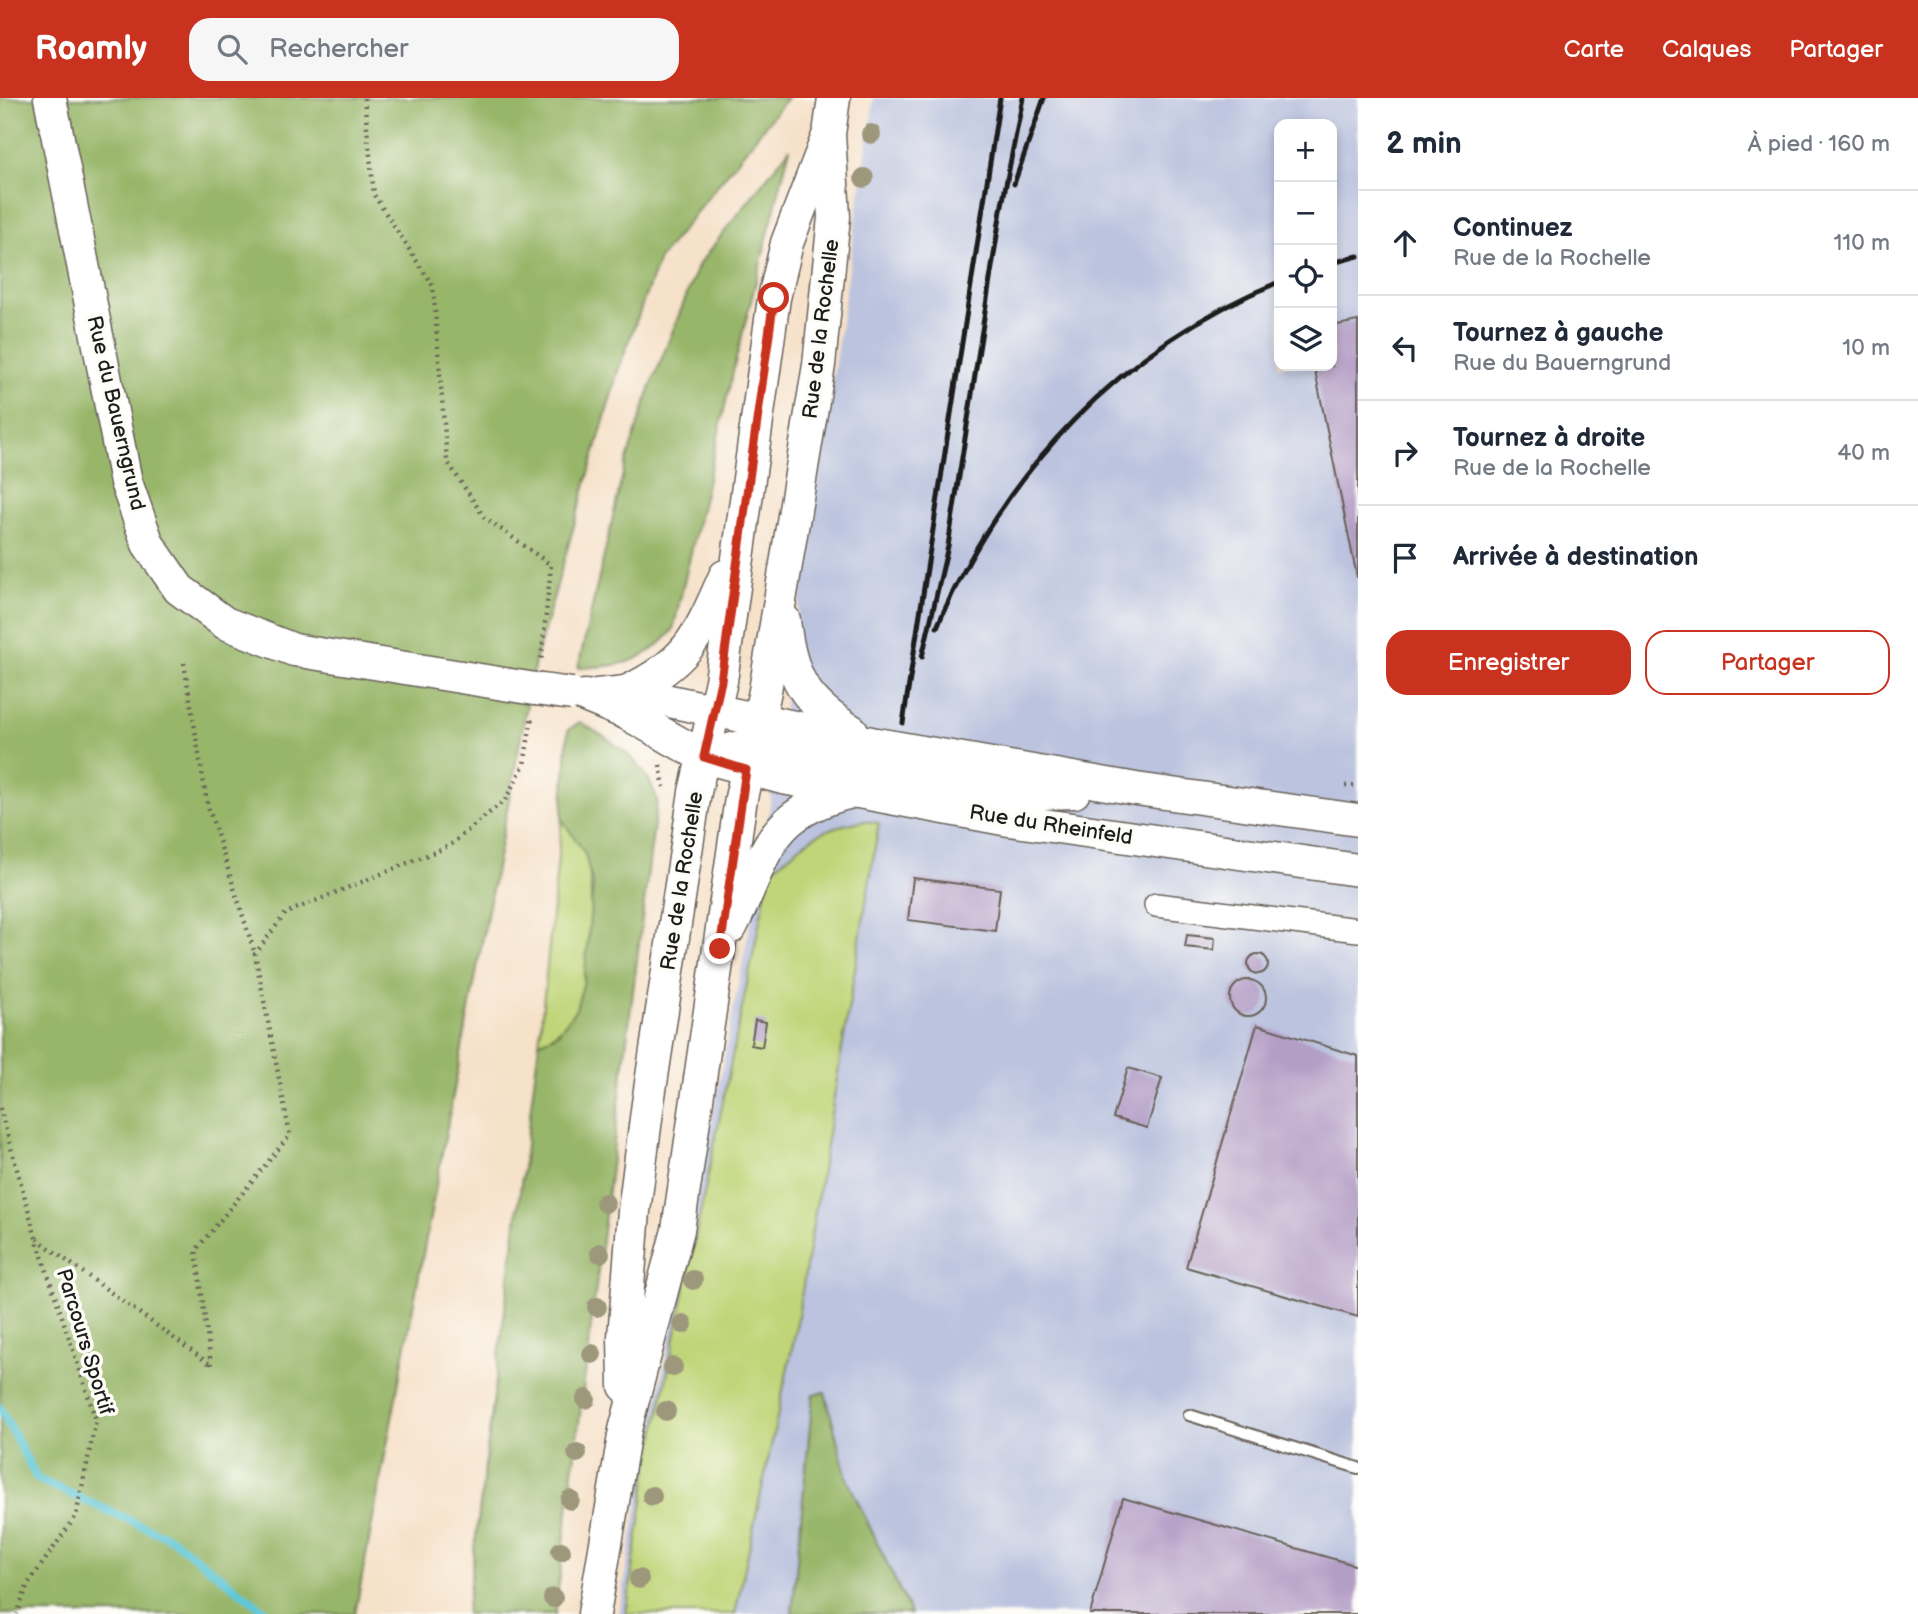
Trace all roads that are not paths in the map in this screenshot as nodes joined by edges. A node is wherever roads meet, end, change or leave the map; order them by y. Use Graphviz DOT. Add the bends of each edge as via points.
graph roads {
  1 [pos="50,98"];
  2 [pos="834,98"];
  3 [pos="829,134"];
  4 [pos="740,542"];
  5 [pos="782,593"];
  6 [pos="626,692"];
  7 [pos="578,695"];
  8 [pos="716,711"];
  9 [pos="871,743"];
  10 [pos="752,744"];
  11 [pos="704,757"];
  12 [pos="1136,789"];
  13 [pos="853,792"];
  14 [pos="1358,820"];
  15 [pos="1358,870"];
  16 [pos="1156,905"];
  17 [pos="1358,930"];
  18 [pos="720,949"];
  19 [pos="1189,1415"];
  20 [pos="625,1430"];
  21 [pos="1358,1468"];
  22 [pos="594,1614"];
  1 -- 7 [label="main road, Rue du Bauerngrund, bridge" via="127,482 148,544 179,589 225,623 294,650"];
  2 -- 3 [label="main road, Rue de la Rochelle"];
  3 -- 4 [label="main road, Rue de la Rochelle" via="787,243 774,298"];
  3 -- 5 [label="main road, Rue de la Rochelle" via="834,182 831,261"];
  4 -- 6 [label="main road" via="702,626 682,657 660,675"];
  4 -- 8 [label="main road, Rue de la Rochelle"];
  5 -- 9 [label="main road" via="787,643 794,669 810,698 819,710"];
  5 -- 10 [label="main road, Rue de la Rochelle"];
  6 -- 7 [label="main road, Rue du Bauerngrund"];
  6 -- 8 [label="main road, Rue du Bauerngrund"];
  7 -- 11 [label="main road, Rue du Bauerngrund" via="626,713"];
  8 -- 10 [label="main road, Rue du Rheinfeld"];
  8 -- 11 [label="main road, Rue de la Rochelle"];
  9 -- 10 [label="main road, Rue du Rheinfeld"];
  9 -- 12 [label="main road, Rue du Rheinfeld"];
  10 -- 11 [label="main road, Rue du Bauerngrund"];
  10 -- 12 [label="main road, Rue du Rheinfeld" via="872,772 1015,794"];
  10 -- 13 [label="main road, Rue du Rheinfeld"];
  10 -- 18 [label="main road, Rue de la Rochelle"];
  11 -- 20 [label="main road, Rue de la Rochelle" via="695,792 634,1211 624,1337"];
  12 -- 14 [label="main road, Rue du Rheinfeld"];
  13 -- 15 [label="main road, Rue du Rheinfeld" via="1009,820"];
  13 -- 18 [label="main road" via="802,810 775,834"];
  16 -- 17 [label="street"];
  18 -- 20 [label="main road, Rue de la Rochelle" via="678,1230"];
  19 -- 21 [label="lane"];
  20 -- 22 [label="main road, Rue de la Rochelle"];
}
